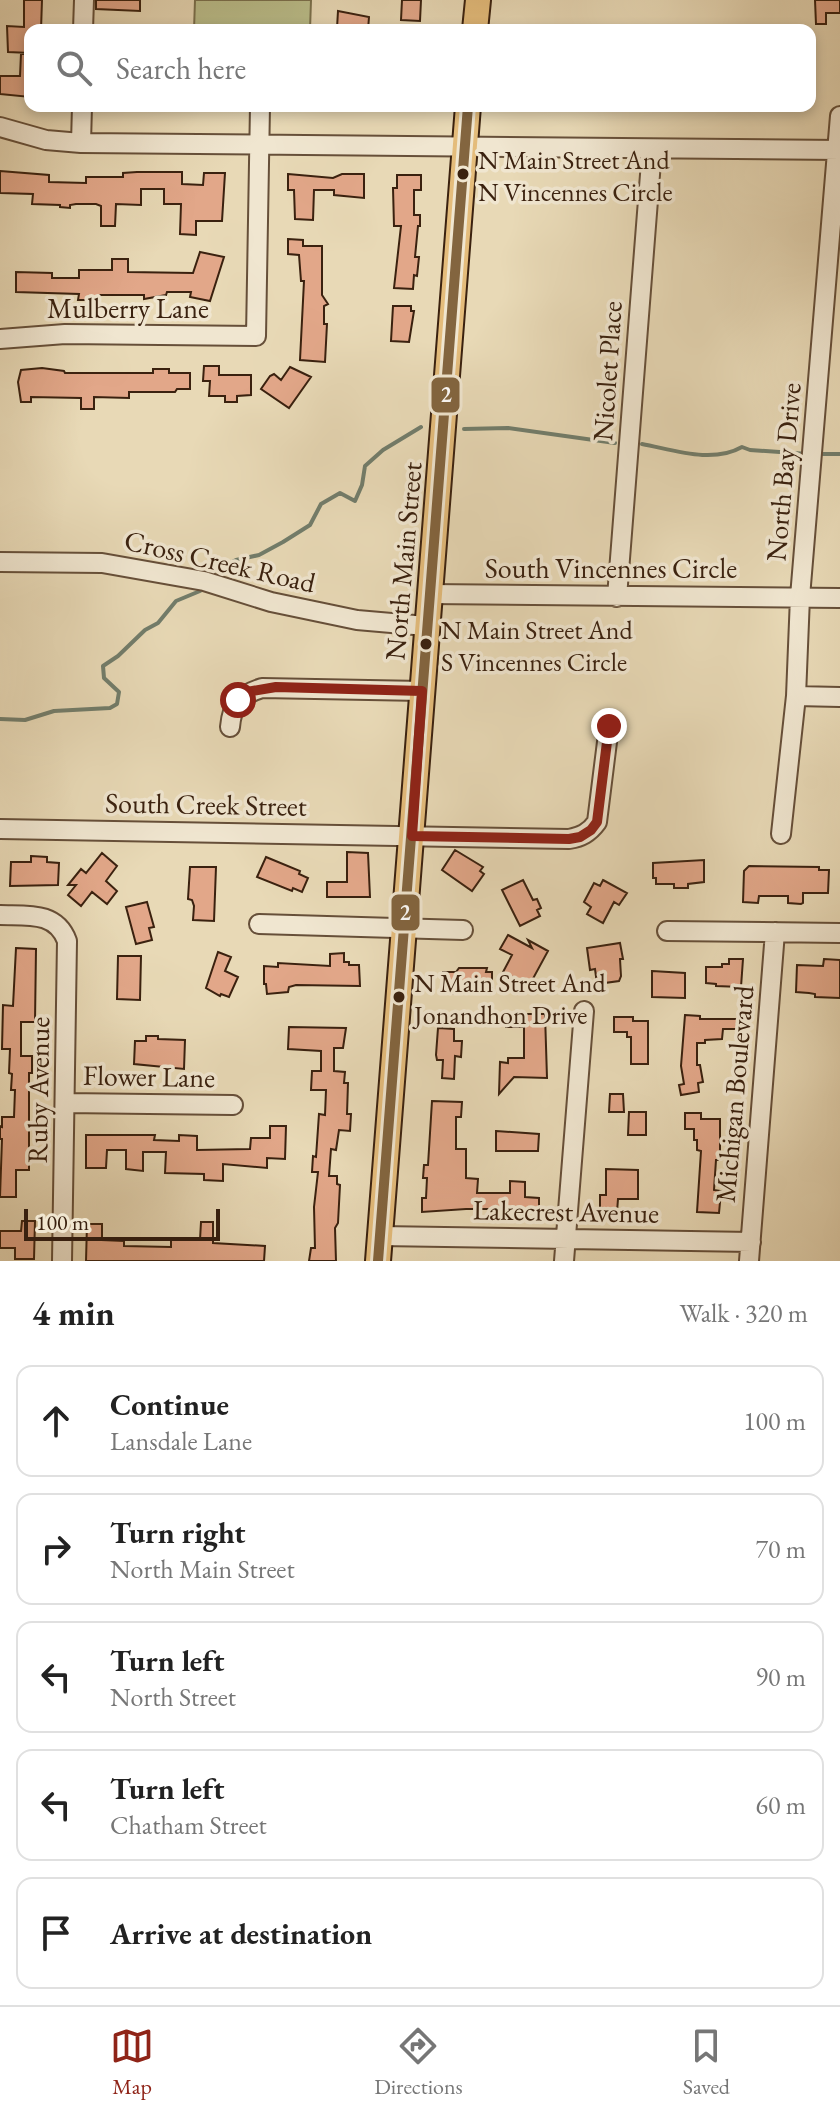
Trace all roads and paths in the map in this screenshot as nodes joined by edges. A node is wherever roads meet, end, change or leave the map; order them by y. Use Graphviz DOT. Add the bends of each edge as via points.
graph roads {
  1 [pos="84,0"];
  2 [pos="478,0"];
  3 [pos="83,24"];
  4 [pos="476,24"];
  5 [pos="82,112"];
  6 [pos="260,112"];
  7 [pos="468,112"];
  8 [pos="840,116"];
  9 [pos="0,127"];
  10 [pos="81,143"];
  11 [pos="258,145"];
  12 [pos="465,147"];
  13 [pos="652,149"];
  14 [pos="838,150"];
  15 [pos="0,339"];
  16 [pos="0,562"];
  17 [pos="429,594"];
  18 [pos="617,597"];
  19 [pos="800,597"];
  20 [pos="840,598"];
  21 [pos="426,626"];
  22 [pos="422,691"];
  23 [pos="796,696"];
  24 [pos="840,697"];
  25 [pos="609,726"];
  26 [pos="230,727"];
  27 [pos="0,829"];
  28 [pos="781,834"];
  29 [pos="412,836"];
  30 [pos="0,915"];
  31 [pos="259,924"];
  32 [pos="405,928"];
  33 [pos="463,930"];
  34 [pos="667,931"];
  35 [pos="775,932"];
  36 [pos="840,933"];
  37 [pos="584,1011"];
  38 [pos="65,1103"];
  39 [pos="233,1105"];
  40 [pos="380,1236"];
  41 [pos="566,1239"];
  42 [pos="750,1252"];
  43 [pos="62,1261"];
  44 [pos="378,1261"];
  45 [pos="564,1261"];
  1 -- 3 [label="street"];
  2 -- 4 [label="main road"];
  5 -- 10 [label="street"];
  6 -- 11 [label="street"];
  7 -- 12 [label="main road, North Main Street"];
  8 -- 14 [label="street, North Bay Drive"];
  9 -- 10 [label="street"];
  10 -- 11 [label="street"];
  11 -- 12 [label="street"];
  11 -- 15 [label="street, Mulberry Lane" via="256,336 65,334"];
  12 -- 13 [label="street"];
  12 -- 17 [label="main road, North Main Street"];
  13 -- 14 [label="street"];
  13 -- 18 [label="street, Nicolet Place"];
  14 -- 19 [label="street, North Bay Drive"];
  16 -- 21 [label="street, Cross Creek Road" via="102,563 204,581 357,620"];
  17 -- 18 [label="street, South Vincennes Circle"];
  17 -- 21 [label="main road, North Main Street"];
  18 -- 19 [label="street, South Vincennes Circle"];
  19 -- 20 [label="street, South Vincennes Circle"];
  19 -- 23 [label="street, North Bay Drive"];
  21 -- 22 [label="main road, North Main Street"];
  22 -- 26 [label="street" via="262,688 238,700"];
  22 -- 29 [label="main road, North Main Street"];
  23 -- 24 [label="street"];
  23 -- 28 [label="street, North Bay Drive"];
  25 -- 29 [label="street, South Creek Street" via="597,822 580,837"];
  27 -- 29 [label="street, South Creek Street"];
  29 -- 32 [label="main road, North Main Street"];
  30 -- 38 [label="street, Ruby Avenue" via="39,916 64,933"];
  31 -- 32 [label="street"];
  32 -- 33 [label="street"];
  32 -- 40 [label="main road, North Main Street"];
  34 -- 35 [label="street"];
  35 -- 36 [label="street"];
  35 -- 42 [label="street, Michigan Boulevard"];
  37 -- 41 [label="street"];
  38 -- 39 [label="street, Flower Lane"];
  38 -- 43 [label="street, Ruby Avenue"];
  40 -- 41 [label="street, Lakecrest Avenue"];
  40 -- 44 [label="main road, North Main Street"];
  41 -- 42 [label="street, Lakecrest Avenue"];
  41 -- 45 [label="street"];
}
